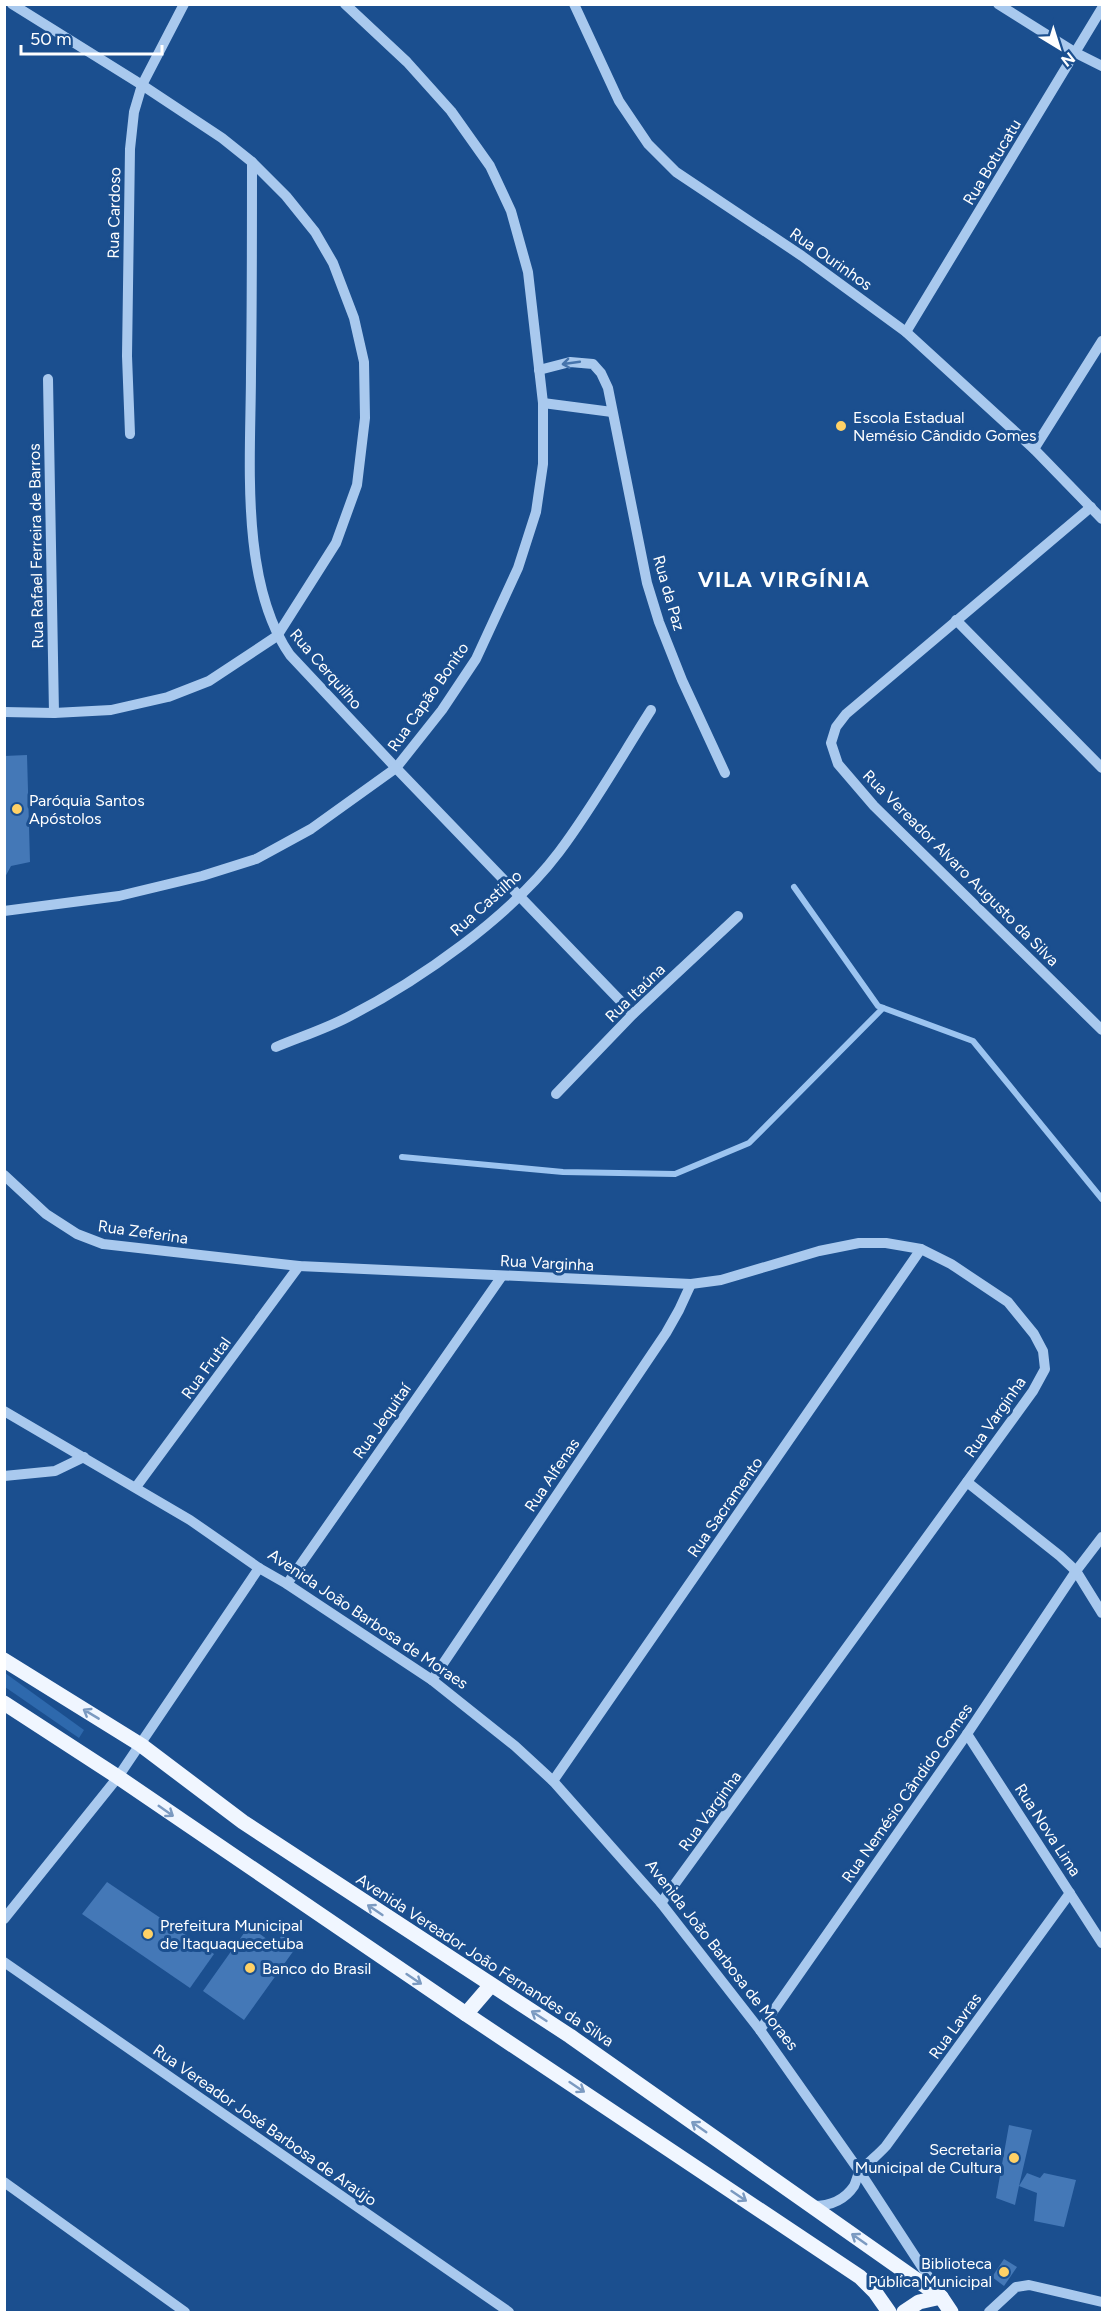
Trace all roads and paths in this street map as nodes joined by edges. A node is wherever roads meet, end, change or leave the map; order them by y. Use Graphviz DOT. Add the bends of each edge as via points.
graph roads {
  1 [pos="12,4"];
  2 [pos="184,4"];
  3 [pos="345,4"];
  4 [pos="574,4"];
  5 [pos="998,4"];
  6 [pos="1102,8"];
  7 [pos="1017,9"];
  8 [pos="1076,53"];
  9 [pos="1102,66"];
  10 [pos="142,85"];
  11 [pos="252,162"];
  12 [pos="906,332"];
  13 [pos="1102,342"];
  14 [pos="539,370"];
  15 [pos="48,379"];
  16 [pos="543,403"];
  17 [pos="612,412"];
  18 [pos="130,434"];
  19 [pos="1034,449"];
  20 [pos="1091,507"];
  21 [pos="1102,519"];
  22 [pos="956,620"];
  23 [pos="277,636"];
  24 [pos="651,710"];
  25 [pos="4,712"];
  26 [pos="54,713"];
  27 [pos="396,768"];
  28 [pos="1102,768"];
  29 [pos="725,773"];
  30 [pos="520,896"];
  31 [pos="4,911"];
  32 [pos="738,916"];
  33 [pos="633,1014"];
  34 [pos="1102,1030"];
  35 [pos="276,1047"];
  36 [pos="556,1094"];
  37 [pos="4,1175"];
  38 [pos="921,1249"];
  39 [pos="299,1266"];
  40 [pos="502,1276"];
  41 [pos="690,1284"];
  42 [pos="4,1411"];
  43 [pos="84,1457"];
  44 [pos="4,1476"];
  45 [pos="967,1482"];
  46 [pos="136,1487"];
  47 [pos="1102,1537"];
  48 [pos="259,1568"];
  49 [pos="1076,1571"];
  50 [pos="287,1584"];
  51 [pos="1102,1613"];
  52 [pos="4,1660"];
  53 [pos="432,1680"];
  54 [pos="4,1703"];
  55 [pos="967,1734"];
  56 [pos="141,1745"];
  57 [pos="118,1777"];
  58 [pos="553,1781"];
  59 [pos="1071,1893"];
  60 [pos="661,1903"];
  61 [pos="4,1919"];
  62 [pos="1102,1943"];
  63 [pos="4,1962"];
  64 [pos="490,1985"];
  65 [pos="466,2014"];
  66 [pos="760,2030"];
  67 [pos="860,2172"];
  68 [pos="4,2182"];
  69 [pos="812,2206"];
  70 [pos="941,2297"];
  71 [pos="1102,2302"];
  72 [pos="184,2313"];
  73 [pos="509,2313"];
  74 [pos="889,2313"];
  75 [pos="904,2313"];
  76 [pos="951,2313"];
  77 [pos="989,2313"];
  1 -- 10 [label="street"];
  2 -- 10 [label="street, Rua Cardoso"];
  3 -- 14 [label="street, Rua Capão Bonito" via="415,70 451,111 490,166 511,211 528,272"];
  4 -- 12 [label="street, Rua Ourinhos" via="619,101 648,144 676,172"];
  5 -- 7 [label="street"];
  6 -- 8 [label="street, Rua Botucatu"];
  7 -- 8 [label="street"];
  8 -- 9 [label="street"];
  8 -- 12 [label="street, Rua Botucatu"];
  10 -- 11 [label="street"];
  10 -- 18 [label="street, Rua Cardoso" via="130,149"];
  11 -- 23 [label="street, Rua Cerquilho" via="251,482 261,589"];
  11 -- 23 [label="street" via="286,196 333,262 354,318 364,362 365,418 357,485 336,543"];
  12 -- 19 [label="street, Rua Ourinhos"];
  13 -- 19 [label="street"];
  14 -- 16 [label="street, Rua Capão Bonito"];
  17 -- 14 [label="street, Rua da Paz, one-way" via="608,388 592,364 570,362"];
  15 -- 26 [label="street, Rua Rafael Ferreira de Barros"];
  16 -- 17 [label="street"];
  16 -- 27 [label="street, Rua Capão Bonito" via="543,464 537,502 518,568 476,660"];
  17 -- 29 [label="street, Rua da Paz" via="647,583 659,622"];
  19 -- 20 [label="street, Rua Ourinhos"];
  20 -- 21 [label="street, Rua Ourinhos"];
  20 -- 22 [label="street, Rua Vereador Alvaro Augusto da Silva"];
  22 -- 28 [label="street"];
  22 -- 34 [label="street, Rua Vereador Alvaro Augusto da Silva" via="846,714 831,743 837,764 874,807"];
  23 -- 26 [label="street" via="209,681 168,697 111,710"];
  23 -- 27 [label="street, Rua Cerquilho" via="290,655"];
  24 -- 30 [label="street, Rua Castilho" via="559,853"];
  25 -- 26 [label="street"];
  27 -- 30 [label="street, Rua Cerquilho"];
  27 -- 31 [label="street, Rua Capão Bonito" via="311,829 256,859 119,896"];
  30 -- 33 [label="street, Rua Cerquilho"];
  30 -- 35 [label="street, Rua Castilho" via="449,956 388,994 347,1017"];
  32 -- 33 [label="street, Rua Itaúna"];
  33 -- 36 [label="street, Rua Itaúna"];
  37 -- 39 [label="street, Rua Zeferina" via="46,1214 77,1234 103,1244"];
  38 -- 41 [label="street, Rua Varginha" via="859,1243 721,1280"];
  38 -- 45 [label="street, Rua Varginha" via="1008,1302 1043,1351 1045,1369 1034,1391"];
  38 -- 58 [label="street, Rua Sacramento"];
  39 -- 40 [label="street, Rua Varginha"];
  39 -- 46 [label="street, Rua Frutal"];
  40 -- 41 [label="street, Rua Varginha"];
  40 -- 50 [label="street, Rua Jequitaí"];
  41 -- 53 [label="street, Rua Alfenas" via="666,1333"];
  42 -- 43 [label="street, Avenida João Barbosa de Moraes"];
  43 -- 44 [label="street" via="55,1471"];
  43 -- 46 [label="street, Avenida João Barbosa de Moraes"];
  45 -- 49 [label="street"];
  45 -- 60 [label="street, Rua Varginha"];
  46 -- 48 [label="street, Avenida João Barbosa de Moraes"];
  47 -- 49 [label="street, Rua Nemésio Cândido Gomes"];
  48 -- 50 [label="street, Avenida João Barbosa de Moraes"];
  48 -- 56 [label="street"];
  49 -- 51 [label="street"];
  49 -- 55 [label="street, Rua Nemésio Cândido Gomes"];
  50 -- 53 [label="street, Avenida João Barbosa de Moraes"];
  56 -- 52 [label="main road, Avenida Vereador João Fernandes da Silva, one-way"];
  53 -- 58 [label="street, Avenida João Barbosa de Moraes"];
  54 -- 57 [label="main road"];
  55 -- 59 [label="street, Rua Nova Lima"];
  55 -- 66 [label="street, Rua Nemésio Cândido Gomes"];
  56 -- 57 [label="street"];
  64 -- 56 [label="main road, Avenida Vereador João Fernandes da Silva, one-way" via="243,1822"];
  57 -- 61 [label="street"];
  57 -- 65 [label="main road, one-way"];
  58 -- 60 [label="street, Avenida João Barbosa de Moraes"];
  59 -- 62 [label="street, Rua Nova Lima"];
  59 -- 67 [label="street, Rua Lavras" via="886,2146"];
  60 -- 66 [label="street, Avenida João Barbosa de Moraes"];
  63 -- 73 [label="street, Rua Vereador José Barbosa de Araújo"];
  64 -- 65 [label="main road"];
  69 -- 64 [label="main road, Avenida Vereador João Fernandes da Silva, one-way" via="570,2036"];
  65 -- 74 [label="main road, one-way" via="860,2277"];
  66 -- 67 [label="street, Avenida João Barbosa de Moraes"];
  67 -- 69 [label="street" via="842,2198 825,2206"];
  67 -- 70 [label="street, Avenida João Barbosa de Moraes"];
  68 -- 72 [label="street"];
  70 -- 69 [label="main road, Avenida Vereador João Fernandes da Silva, one-way"];
  70 -- 75 [label="main road" via="919,2302"];
  70 -- 76 [label="main road, Avenida João Barbosa de Moraes"];
  71 -- 77 [label="street" via="1029,2285 1016,2287"];
}
